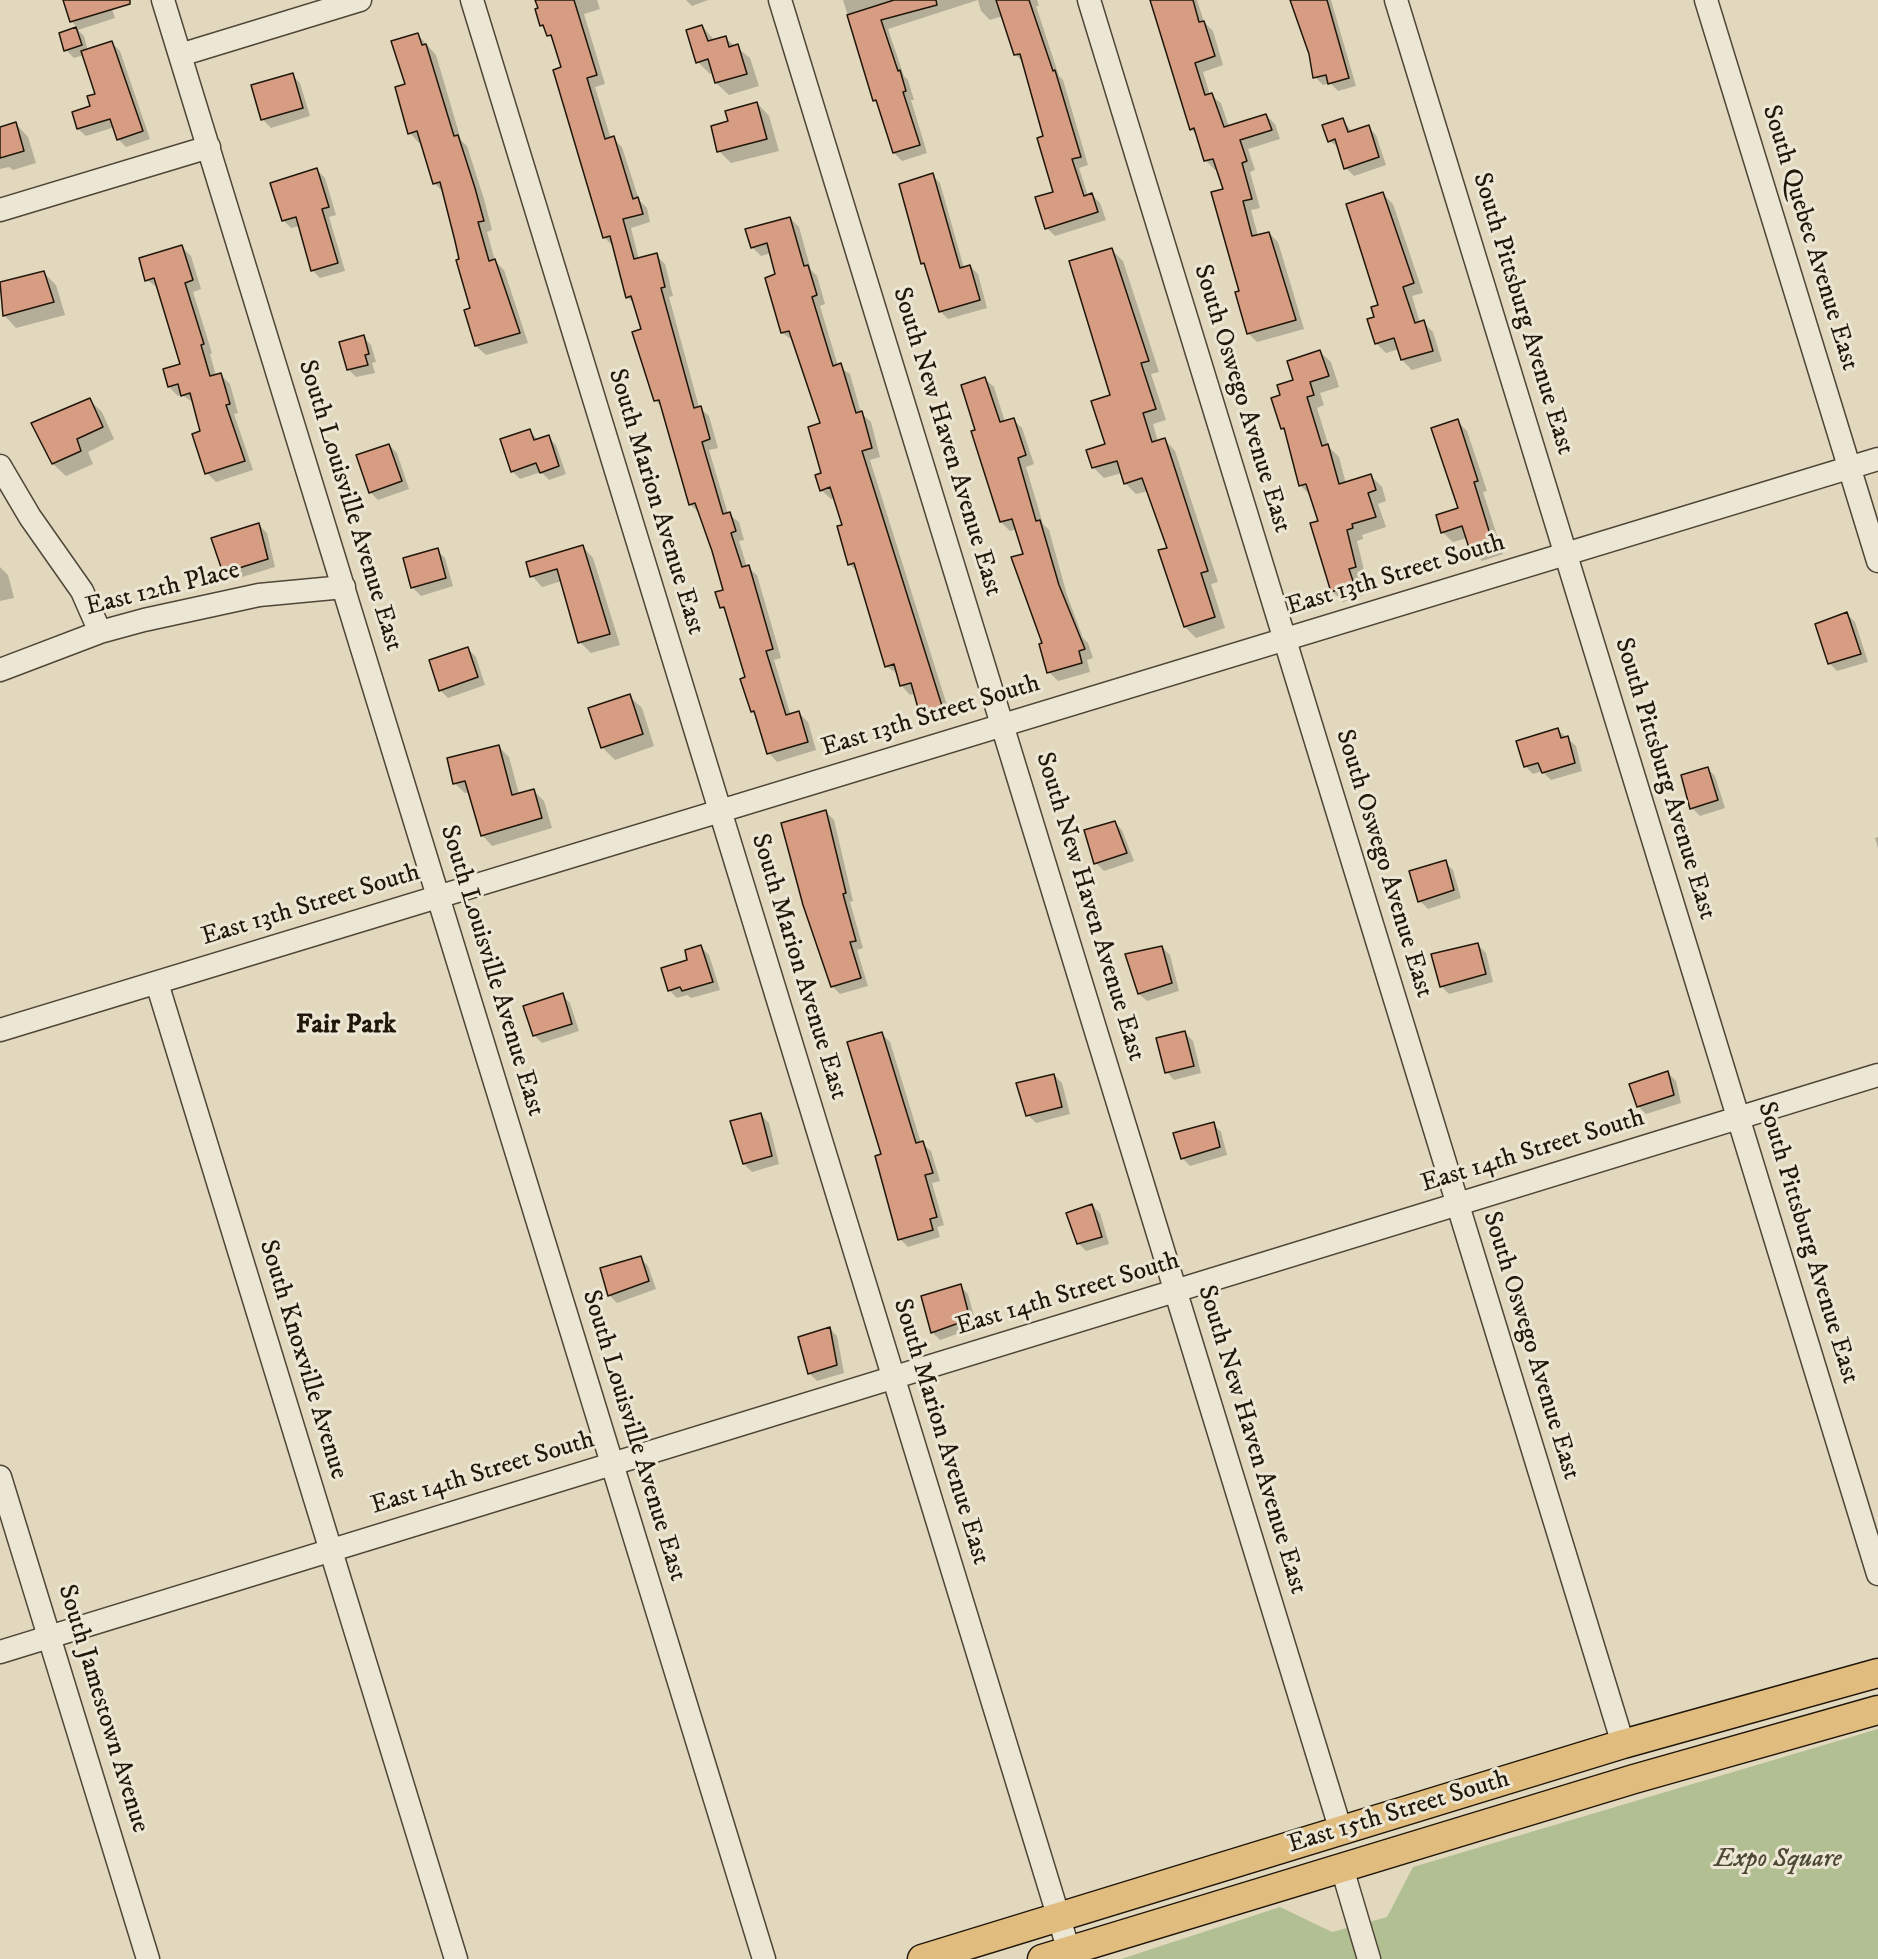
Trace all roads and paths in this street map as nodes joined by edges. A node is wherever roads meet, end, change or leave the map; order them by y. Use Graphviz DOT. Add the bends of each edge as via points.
graph roads {
  1 [pos="163,0"];
  2 [pos="360,0"];
  3 [pos="472,0"];
  4 [pos="780,0"];
  5 [pos="1089,0"];
  6 [pos="1396,0"];
  7 [pos="1706,0"];
  8 [pos="180,55"];
  9 [pos="209,147"];
  10 [pos="0,210"];
  11 [pos="1878,459"];
  12 [pos="0,466"];
  13 [pos="1850,468"];
  14 [pos="1565,554"];
  15 [pos="1878,561"];
  16 [pos="344,587"];
  17 [pos="100,632"];
  18 [pos="1286,639"];
  19 [pos="0,670"];
  20 [pos="1004,724"];
  21 [pos="720,810"];
  22 [pos="439,896"];
  23 [pos="157,983"];
  24 [pos="0,1030"];
  25 [pos="1878,1075"];
  26 [pos="1739,1118"];
  27 [pos="1457,1205"];
  28 [pos="1176,1291"];
  29 [pos="894,1378"];
  30 [pos="612,1464"];
  31 [pos="0,1477"];
  32 [pos="331,1550"];
  33 [pos="1878,1574"];
  34 [pos="50,1637"];
  35 [pos="0,1652"];
  36 [pos="1878,1673"];
  37 [pos="1878,1710"];
  38 [pos="1623,1744"];
  39 [pos="1634,1779"];
  40 [pos="1341,1831"];
  41 [pos="1342,1868"];
  42 [pos="1059,1917"];
  43 [pos="1069,1951"];
  44 [pos="148,1959"];
  45 [pos="456,1959"];
  46 [pos="764,1959"];
  47 [pos="922,1959"];
  48 [pos="1042,1959"];
  49 [pos="1369,1959"];
  1 -- 8 [label="street, South Louisville Avenue East"];
  2 -- 8 [label="street"];
  3 -- 21 [label="street, South Marion Avenue East"];
  4 -- 20 [label="street, South New Haven Avenue East"];
  5 -- 18 [label="street, South Oswego Avenue East"];
  6 -- 14 [label="street, South Pittsburg Avenue East"];
  7 -- 13 [label="street, South Quebec Avenue East"];
  8 -- 9 [label="street, South Louisville Avenue East"];
  9 -- 10 [label="street"];
  9 -- 16 [label="street, South Louisville Avenue East"];
  11 -- 13 [label="street, East 13th Street South"];
  12 -- 17 [label="street" via="82,591"];
  13 -- 14 [label="street, East 13th Street South"];
  13 -- 15 [label="street, South Quebec Avenue East"];
  14 -- 18 [label="street, East 13th Street South"];
  14 -- 26 [label="street, South Pittsburg Avenue East"];
  16 -- 17 [label="street, East 12th Place" via="213,603"];
  16 -- 22 [label="street, South Louisville Avenue East"];
  17 -- 19 [label="street, East 12th Place"];
  18 -- 20 [label="street, East 13th Street South"];
  18 -- 27 [label="street, South Oswego Avenue East"];
  20 -- 21 [label="street, East 13th Street South"];
  20 -- 28 [label="street, South New Haven Avenue East"];
  21 -- 22 [label="street, East 13th Street South"];
  21 -- 29 [label="street, South Marion Avenue East"];
  22 -- 23 [label="street, East 13th Street South"];
  22 -- 30 [label="street, South Louisville Avenue East"];
  23 -- 24 [label="street, East 13th Street South"];
  23 -- 32 [label="street, South Knoxville Avenue"];
  25 -- 26 [label="street, East 14th Street South"];
  26 -- 27 [label="street, East 14th Street South"];
  26 -- 33 [label="street, South Pittsburg Avenue East"];
  27 -- 28 [label="street, East 14th Street South"];
  27 -- 38 [label="street, South Oswego Avenue East"];
  28 -- 29 [label="street, East 14th Street South"];
  28 -- 40 [label="street, South New Haven Avenue East"];
  29 -- 30 [label="street, East 14th Street South"];
  29 -- 42 [label="street, South Marion Avenue East"];
  30 -- 32 [label="street, East 14th Street South"];
  30 -- 46 [label="street, South Louisville Avenue East"];
  31 -- 34 [label="street, South Jamestown Avenue"];
  32 -- 34 [label="street, East 14th Street South"];
  32 -- 45 [label="street, South Knoxville Avenue"];
  34 -- 35 [label="street, East 14th Street South"];
  34 -- 44 [label="street, South Jamestown Avenue"];
  36 -- 38 [label="main road, East 15th Street South"];
  37 -- 39 [label="main road, East 15th Street South"];
  38 -- 39 [label="main road"];
  38 -- 40 [label="main road, East 15th Street South"];
  39 -- 41 [label="main road, East 15th Street South"];
  40 -- 41 [label="main road"];
  40 -- 42 [label="main road, East 15th Street South"];
  41 -- 43 [label="main road, East 15th Street South"];
  41 -- 49 [label="street"];
  42 -- 43 [label="street, South Marion Avenue East"];
  42 -- 47 [label="main road, East 15th Street South"];
  43 -- 48 [label="main road, East 15th Street South"];
}
